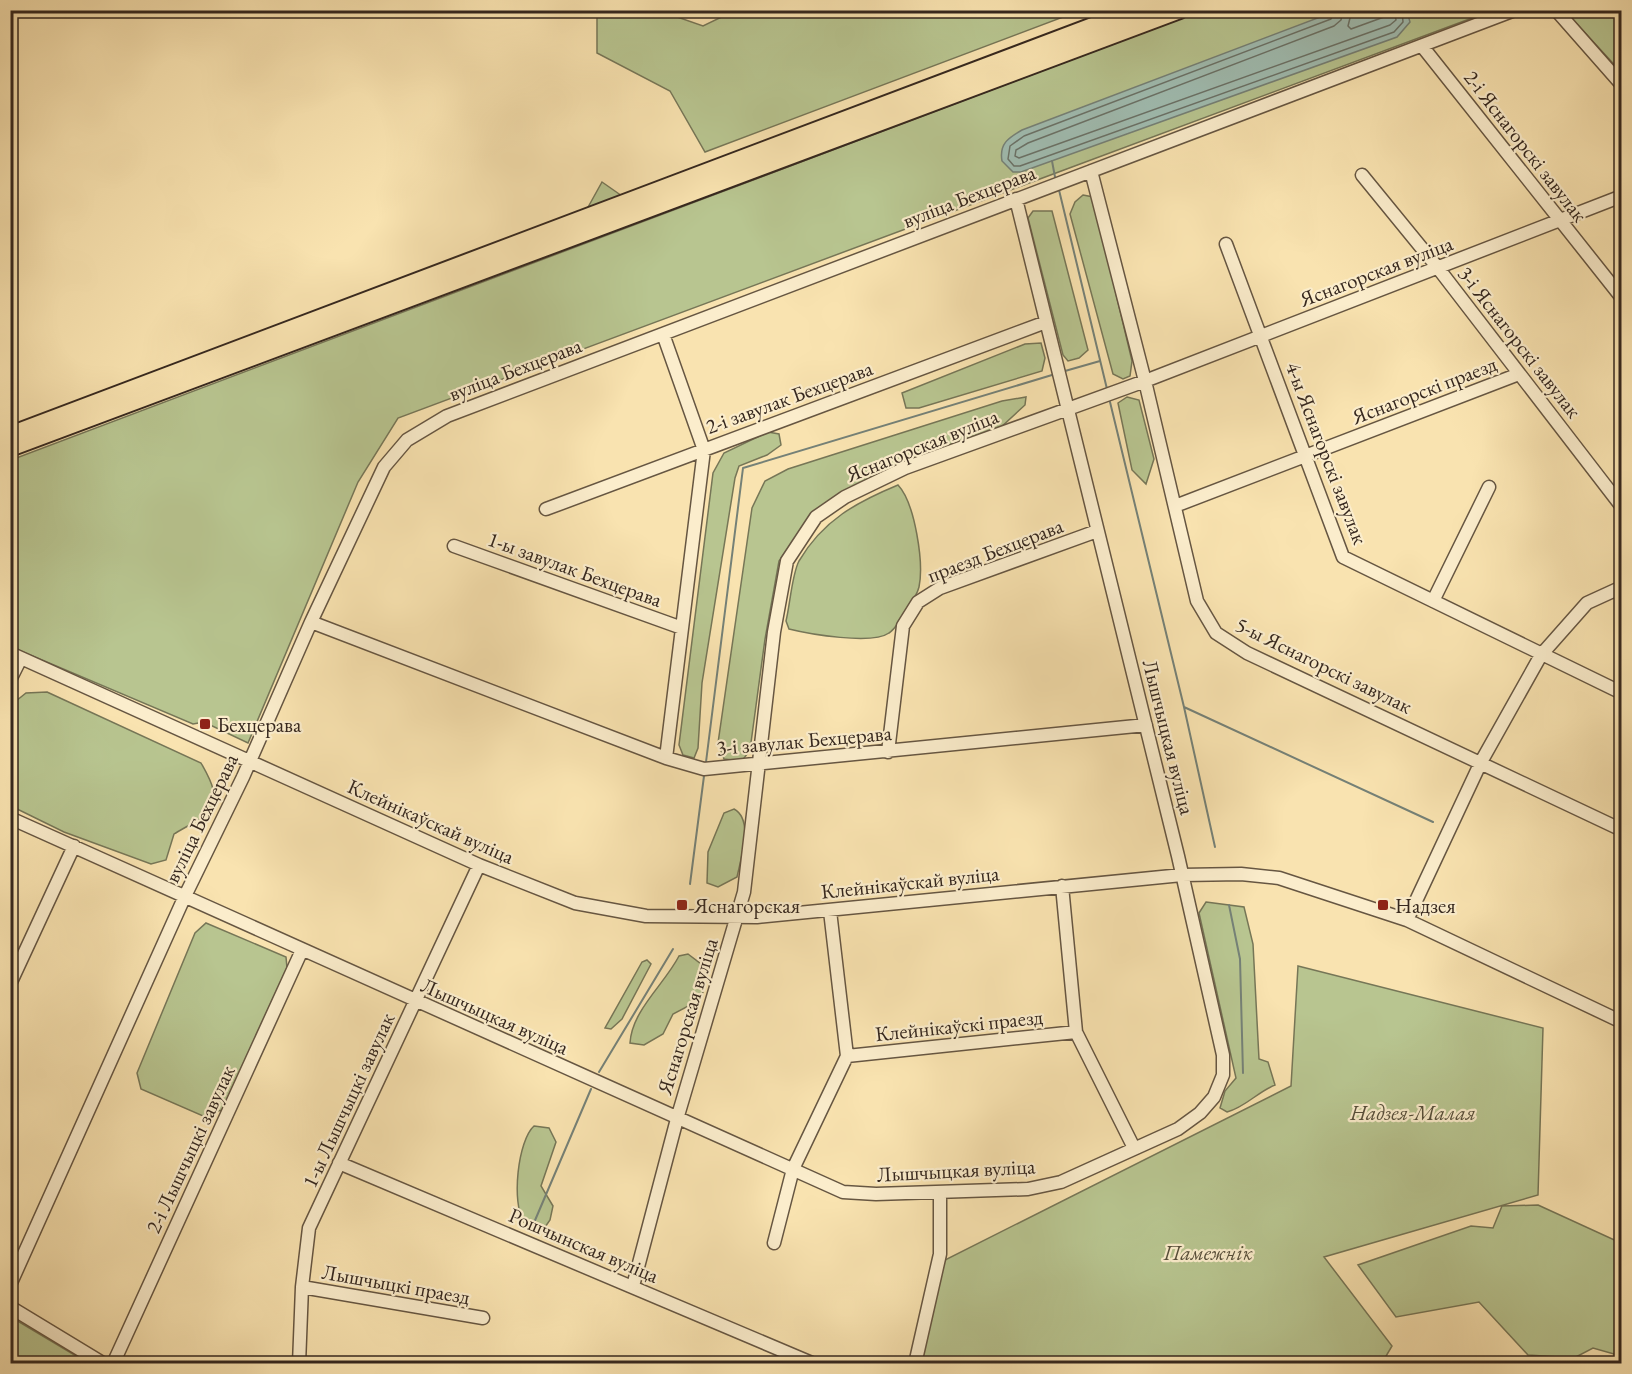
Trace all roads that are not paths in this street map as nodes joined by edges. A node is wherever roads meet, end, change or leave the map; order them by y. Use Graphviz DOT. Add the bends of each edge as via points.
graph roads {
  1 [pos="1135,10"];
  2 [pos="1180,10"];
  3 [pos="1515,10"];
  4 [pos="1556,10"];
  5 [pos="1422,46"];
  6 [pos="1622,85"];
  7 [pos="1091,171"];
  8 [pos="1362,175"];
  9 [pos="1622,196"];
  10 [pos="1016,199"];
  11 [pos="1561,221"];
  12 [pos="1226,244"];
  13 [pos="1438,268"];
  14 [pos="1622,298"];
  15 [pos="1046,322"];
  16 [pos="663,334"];
  17 [pos="1261,337"];
  18 [pos="1519,374"];
  19 [pos="1145,381"];
  20 [pos="1067,409"];
  21 [pos="10,435"];
  22 [pos="10,448"];
  23 [pos="704,450"];
  24 [pos="1305,456"];
  25 [pos="1490,487"];
  26 [pos="1175,506"];
  27 [pos="1622,507"];
  28 [pos="546,509"];
  29 [pos="1097,531"];
  30 [pos="454,546"];
  31 [pos="1622,587"];
  32 [pos="1433,601"];
  33 [pos="311,622"];
  34 [pos="682,628"];
  35 [pos="16,655"];
  36 [pos="1541,655"];
  37 [pos="10,680"];
  38 [pos="1622,693"];
  39 [pos="1146,726"];
  40 [pos="888,752"];
  41 [pos="666,758"];
  42 [pos="250,761"];
  43 [pos="1481,762"];
  44 [pos="758,766"];
  45 [pos="10,818"];
  46 [pos="1622,830"];
  47 [pos="74,846"];
  48 [pos="479,865"];
  49 [pos="1182,875"];
  50 [pos="1062,886"];
  51 [pos="184,897"];
  52 [pos="830,911"];
  53 [pos="737,918"];
  54 [pos="1407,920"];
  55 [pos="302,950"];
  56 [pos="10,984"];
  57 [pos="416,1002"];
  58 [pos="1622,1022"];
  59 [pos="1076,1032"];
  60 [pos="847,1056"];
  61 [pos="677,1119"];
  62 [pos="1134,1148"];
  63 [pos="339,1163"];
  64 [pos="793,1169"];
  65 [pos="940,1192"];
  66 [pos="774,1243"];
  67 [pos="10,1286"];
  68 [pos="633,1286"];
  69 [pos="302,1287"];
  70 [pos="10,1307"];
  71 [pos="483,1318"];
  72 [pos="104,1364"];
  73 [pos="113,1364"];
  74 [pos="299,1364"];
  75 [pos="814,1364"];
  76 [pos="915,1364"];
  1 -- 21 [label="highway"];
  2 -- 22 [label="highway"];
  3 -- 5 [label="street, вуліца Бехцерава"];
  4 -- 6 [label="street"];
  5 -- 7 [label="street, вуліца Бехцерава"];
  5 -- 11 [label="street, 2-і Яснагорскі завулак"];
  7 -- 10 [label="street, вуліца Бехцерава"];
  7 -- 19 [label="street, 5-ы Яснагорскі завулак"];
  8 -- 13 [label="street, 3-і Яснагорскі завулак"];
  9 -- 11 [label="street, Яснагорская вуліца"];
  10 -- 15 [label="street, Лышчыцкая вуліца"];
  10 -- 16 [label="street, вуліца Бехцерава"];
  11 -- 13 [label="street, Яснагорская вуліца"];
  11 -- 14 [label="street, 2-і Яснагорскі завулак"];
  12 -- 17 [label="street, 4-ы Яснагорскі завулак"];
  13 -- 17 [label="street, Яснагорская вуліца"];
  13 -- 18 [label="street, 3-і Яснагорскі завулак"];
  15 -- 20 [label="street, Лышчыцкая вуліца"];
  15 -- 23 [label="street, 2-і завулак Бехцерава"];
  16 -- 23 [label="street, 1-ы завулак Бехцерава"];
  16 -- 33 [label="street, вуліца Бехцерава" via="447,416 407,440 384,467"];
  17 -- 19 [label="street, Яснагорская вуліца"];
  17 -- 24 [label="street, 4-ы Яснагорскі завулак"];
  18 -- 24 [label="street, Яснагорскі праезд"];
  18 -- 27 [label="street, 3-і Яснагорскі завулак"];
  19 -- 20 [label="street, Яснагорская вуліца"];
  19 -- 26 [label="street, 5-ы Яснагорскі завулак"];
  20 -- 29 [label="street, Лышчыцкая вуліца"];
  20 -- 44 [label="street, Яснагорская вуліца" via="905,468 845,497 816,517 787,561"];
  23 -- 28 [label="street, 2-і завулак Бехцерава"];
  23 -- 34 [label="street, 1-ы завулак Бехцерава"];
  24 -- 26 [label="street, Яснагорскі праезд"];
  24 -- 32 [label="street, 4-ы Яснагорскі завулак" via="1343,557"];
  25 -- 32 [label="street"];
  26 -- 43 [label="street, 5-ы Яснагорскі завулак" via="1197,601 1216,633 1247,653"];
  29 -- 39 [label="street, Лышчыцкая вуліца"];
  29 -- 40 [label="street, праезд Бехцерава" via="940,588 918,602 903,626"];
  30 -- 34 [label="street, 1-ы завулак Бехцерава"];
  31 -- 36 [label="street" via="1587,603"];
  32 -- 36 [label="street, 4-ы Яснагорскі завулак"];
  33 -- 41 [label="street, 3-і завулак Бехцерава"];
  33 -- 42 [label="street, вуліца Бехцерава"];
  34 -- 41 [label="street, 1-ы завулак Бехцерава"];
  35 -- 37 [label="street"];
  35 -- 42 [label="street, Клейнікаўскай вуліца"];
  36 -- 38 [label="street, 4-ы Яснагорскі завулак"];
  36 -- 43 [label="street"];
  39 -- 40 [label="street, 3-і завулак Бехцерава"];
  39 -- 49 [label="street, Лышчыцкая вуліца"];
  40 -- 44 [label="street, 3-і завулак Бехцерава"];
  41 -- 44 [label="street, 3-і завулак Бехцерава" via="704,769"];
  42 -- 48 [label="street, Клейнікаўскай вуліца"];
  42 -- 51 [label="street, вуліца Бехцерава"];
  43 -- 46 [label="street, 5-ы Яснагорскі завулак"];
  43 -- 54 [label="street"];
  44 -- 53 [label="street, Яснагорская вуліца" via="744,892"];
  45 -- 47 [label="street, Лышчыцкая вуліца"];
  47 -- 51 [label="street, Лышчыцкая вуліца"];
  47 -- 56 [label="street"];
  48 -- 53 [label="street, Клейнікаўскай вуліца" via="575,903 646,916"];
  48 -- 57 [label="street, 1-ы Лышчыцкі завулак"];
  49 -- 50 [label="street, Клейнікаўскай вуліца"];
  49 -- 54 [label="street, Клейнікаўскай вуліца" via="1279,878"];
  49 -- 62 [label="street, Лышчыцкая вуліца" via="1218,1028 1223,1075 1214,1097 1200,1113 1178,1129"];
  50 -- 52 [label="street, Клейнікаўскай вуліца"];
  50 -- 59 [label="street"];
  51 -- 55 [label="street, Лышчыцкая вуліца"];
  51 -- 67 [label="street, вуліца Бехцерава"];
  52 -- 53 [label="street, Клейнікаўскай вуліца"];
  52 -- 60 [label="street"];
  53 -- 61 [label="street, Яснагорская вуліца"];
  54 -- 58 [label="street, Клейнікаўскай вуліца"];
  55 -- 57 [label="street, Лышчыцкая вуліца"];
  55 -- 73 [label="street, 2-і Лышчыцкі завулак"];
  57 -- 61 [label="street, Лышчыцкая вуліца"];
  57 -- 63 [label="street, 1-ы Лышчыцкі завулак"];
  59 -- 60 [label="street, Клейнікаўскі праезд"];
  59 -- 62 [label="street"];
  60 -- 64 [label="street"];
  61 -- 64 [label="street, Лышчыцкая вуліца"];
  61 -- 68 [label="street, Яснагорская вуліца"];
  62 -- 65 [label="street, Лышчыцкая вуліца" via="1061,1182 1028,1189"];
  63 -- 68 [label="street, Рошчынская вуліца"];
  63 -- 69 [label="street, 1-ы Лышчыцкі завулак" via="309,1228"];
  64 -- 65 [label="street, Лышчыцкая вуліца" via="843,1192"];
  64 -- 66 [label="street"];
  65 -- 76 [label="street" via="940,1254"];
  68 -- 75 [label="street, Рошчынская вуліца"];
  69 -- 71 [label="street, Лышчыцкі праезд"];
  69 -- 74 [label="street, 1-ы Лышчыцкі завулак"];
  70 -- 72 [label="street"];
}
